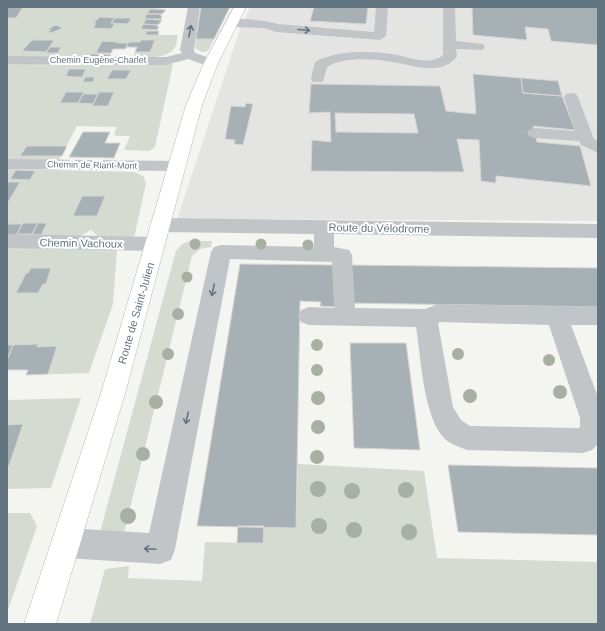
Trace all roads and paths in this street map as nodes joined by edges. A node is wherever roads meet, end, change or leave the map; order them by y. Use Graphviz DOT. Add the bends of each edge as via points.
graph roads {
  1 [pos="194,7"];
  2 [pos="240,7"];
  3 [pos="382,7"];
  4 [pos="449,7"];
  5 [pos="232,23"];
  6 [pos="451,45"];
  7 [pos="478,47"];
  8 [pos="200,59"];
  9 [pos="7,60"];
  10 [pos="415,62"];
  11 [pos="350,64"];
  12 [pos="318,79"];
  13 [pos="571,97"];
  14 [pos="535,133"];
  15 [pos="586,137"];
  16 [pos="598,148"];
  17 [pos="7,164"];
  18 [pos="177,166"];
  19 [pos="324,228"];
  20 [pos="598,231"];
  21 [pos="158,234"];
  22 [pos="7,241"];
  23 [pos="324,254"];
  24 [pos="309,316"];
  25 [pos="557,316"];
  26 [pos="598,316"];
  27 [pos="344,317"];
  28 [pos="426,318"];
  29 [pos="66,543"];
  30 [pos="40,624"];
  8 -- 1 [label="street, one-way" via="187,45"];
  2 -- 5 [label="main road, Route de Saint-Julien"];
  5 -- 3 [label="street, one-way" via="380,36"];
  4 -- 6 [label="street"];
  5 -- 8 [label="main road, Route de Saint-Julien"];
  6 -- 7 [label="street"];
  6 -- 10 [label="street" via="450,56 444,61"];
  8 -- 9 [label="street, Chemin Eugène-Charlet"];
  8 -- 18 [label="main road, Route de Saint-Julien" via="194,105"];
  10 -- 11 [label="street" via="393,66"];
  10 -- 12 [label="street" via="383,58 333,59 320,65"];
  13 -- 15 [label="street"];
  14 -- 15 [label="street"];
  15 -- 16 [label="street" via="587,142"];
  17 -- 18 [label="street, Chemin de Riant-Mont"];
  18 -- 21 [label="main road, Route de Saint-Julien"];
  19 -- 20 [label="street, Route du Vélodrome"];
  19 -- 21 [label="street, Route du Vélodrome"];
  19 -- 23 [label="street"];
  21 -- 22 [label="street, Chemin Vachoux"];
  21 -- 29 [label="main road, Route de Saint-Julien" via="116,383"];
  23 -- 27 [label="street" via="342,255"];
  23 -- 29 [label="street, one-way" via="221,252 160,549"];
  24 -- 27 [label="street"];
  25 -- 26 [label="street"];
  25 -- 28 [label="street" via="438,313"];
  25 -- 28 [label="street" via="593,418 592,432 583,441 467,438 452,429 441,410"];
  27 -- 28 [label="street"];
  29 -- 30 [label="main road, Route de Saint-Julien"];
}
